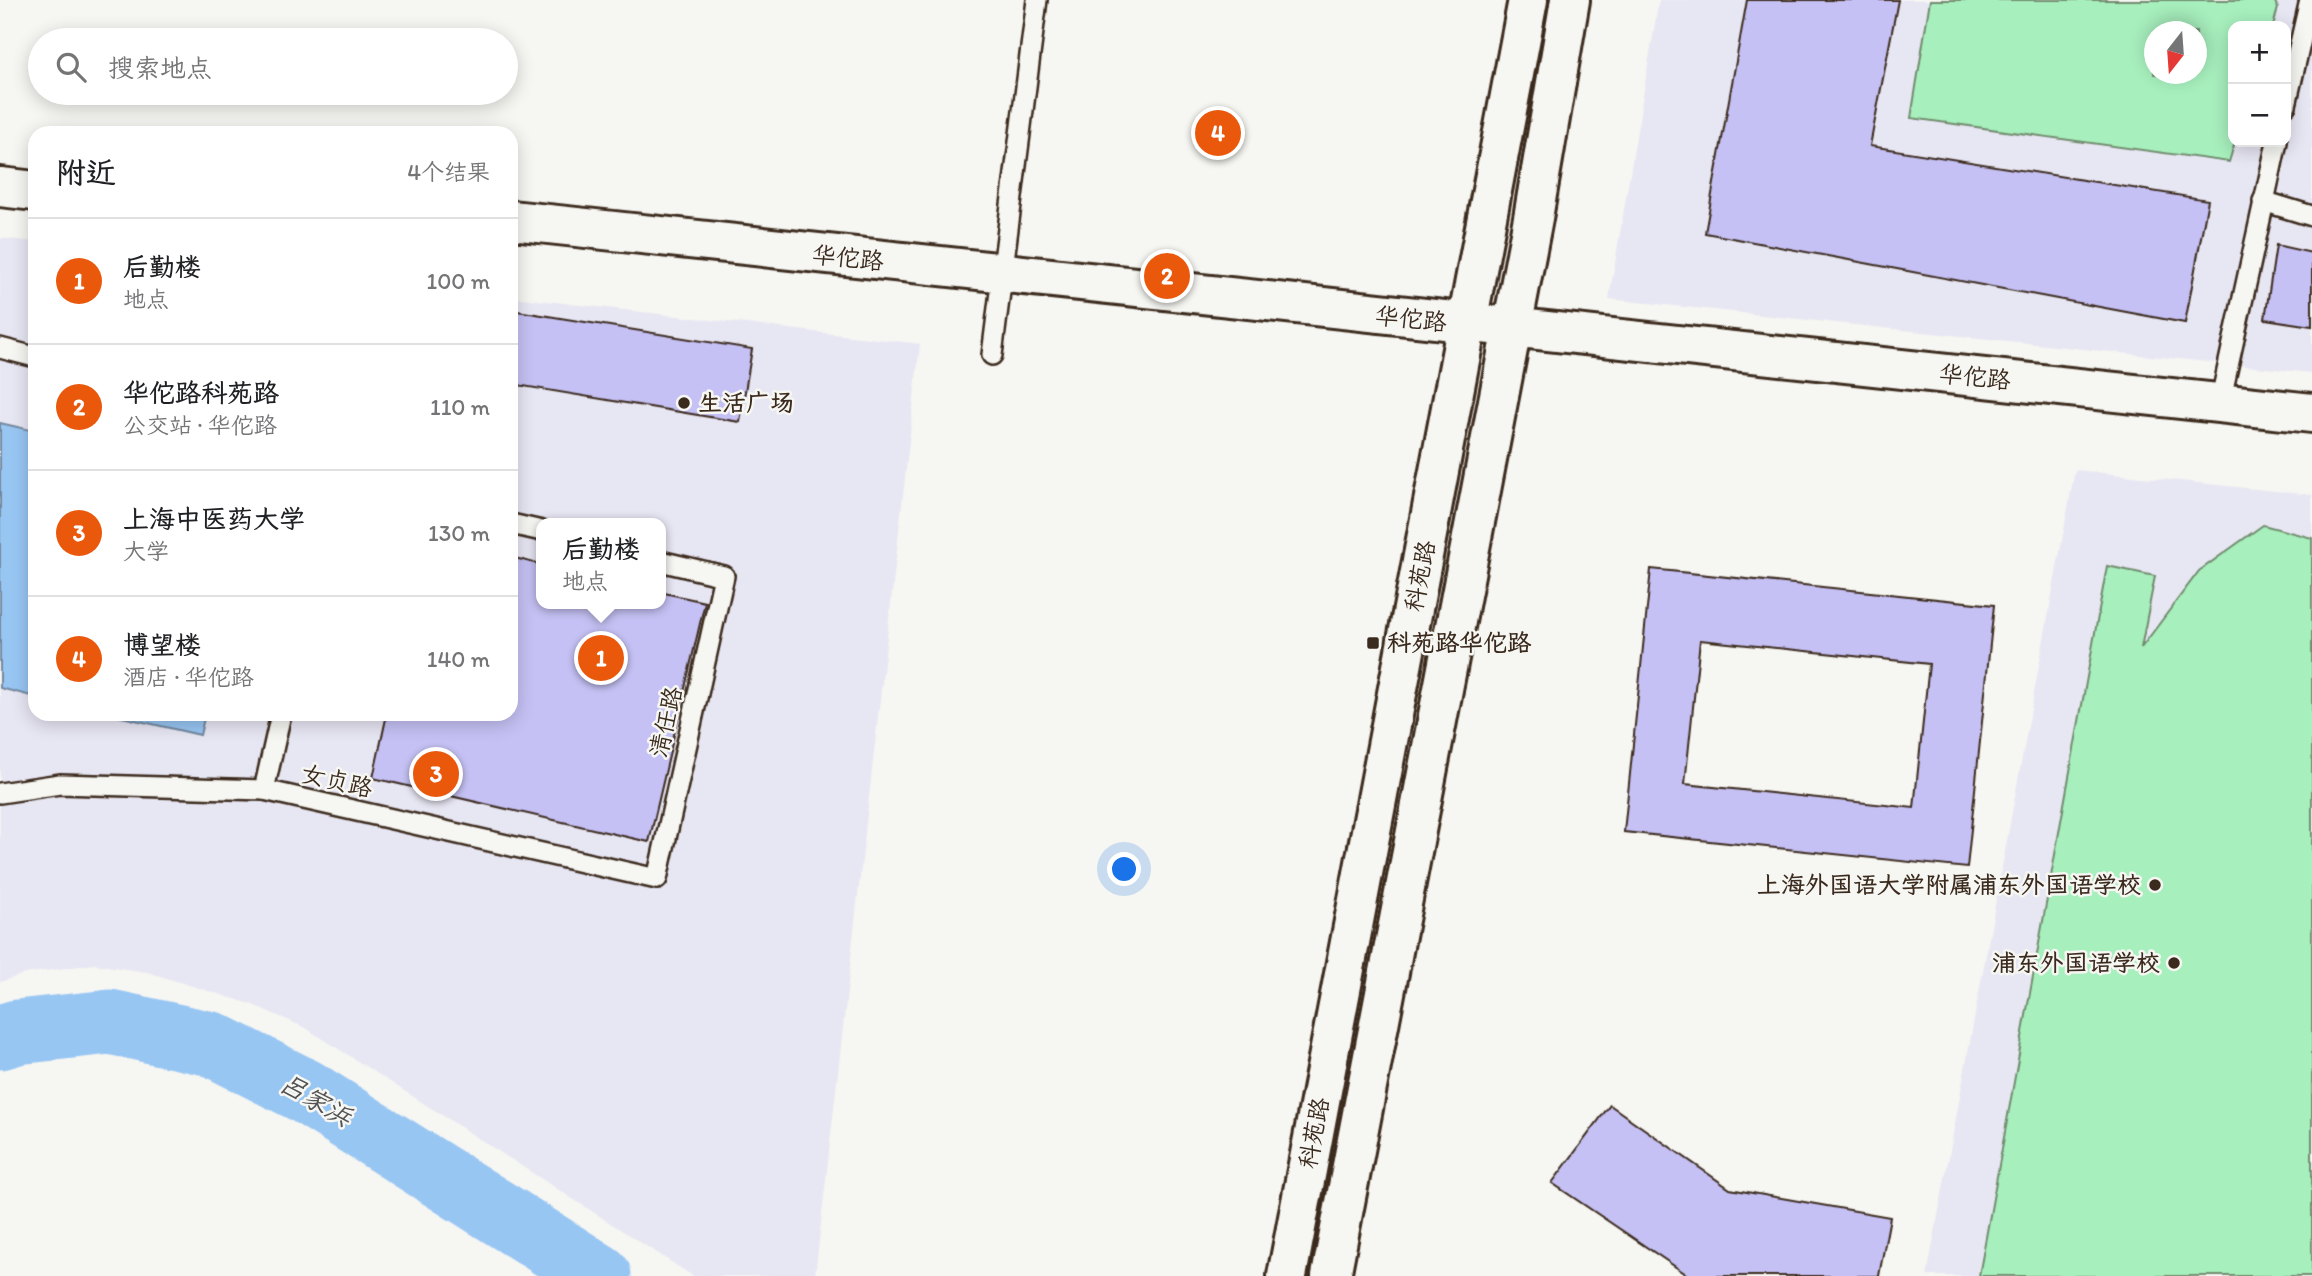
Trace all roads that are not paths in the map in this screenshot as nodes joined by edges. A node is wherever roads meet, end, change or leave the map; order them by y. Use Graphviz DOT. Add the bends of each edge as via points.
graph roads {
  1 [pos="1037,0"];
  2 [pos="1528,0"];
  3 [pos="1570,0"];
  4 [pos="2310,7"];
  5 [pos="2291,85"];
  6 [pos="2276,147"];
  7 [pos="0,164"];
  8 [pos="28,167"];
  9 [pos="0,187"];
  10 [pos="28,190"];
  11 [pos="2263,201"];
  12 [pos="2312,216"];
  13 [pos="518,221"];
  14 [pos="518,245"];
  15 [pos="1002,286"];
  16 [pos="1466,337"];
  17 [pos="1509,341"];
  18 [pos="0,348"];
  19 [pos="28,354"];
  20 [pos="992,355"];
  21 [pos="2220,403"];
  22 [pos="2312,414"];
  23 [pos="2312,436"];
  24 [pos="518,526"];
  25 [pos="536,530"];
  26 [pos="666,562"];
  27 [pos="279,721"];
  28 [pos="264,790"];
  29 [pos="0,793"];
  30 [pos="657,879"];
  31 [pos="1287,1276"];
  32 [pos="1331,1276"];
  1 -- 15 [label="lane"];
  2 -- 16 [label="street, 科苑路"];
  3 -- 17 [label="street, 科苑路"];
  4 -- 5 [label="lane"];
  6 -- 11 [label="lane"];
  7 -- 8 [label="street"];
  9 -- 10 [label="street"];
  11 -- 12 [label="lane"];
  11 -- 21 [label="lane"];
  13 -- 15 [label="street, 华佗路"];
  14 -- 15 [label="street, 华佗路"];
  15 -- 16 [label="street, 华佗路"];
  15 -- 20 [label="lane"];
  16 -- 17 [label="street, 华佗路"];
  16 -- 31 [label="street, 科苑路"];
  17 -- 21 [label="street, 华佗路"];
  17 -- 23 [label="street, 华佗路"];
  17 -- 32 [label="street, 科苑路"];
  18 -- 19 [label="lane"];
  21 -- 22 [label="street, 华佗路"];
  24 -- 25 [label="lane"];
  26 -- 30 [label="lane, 清任路" via="724,576"];
  27 -- 28 [label="lane"];
  28 -- 29 [label="lane, 女贞路" via="60,785"];
  28 -- 30 [label="lane, 女贞路"];
}
